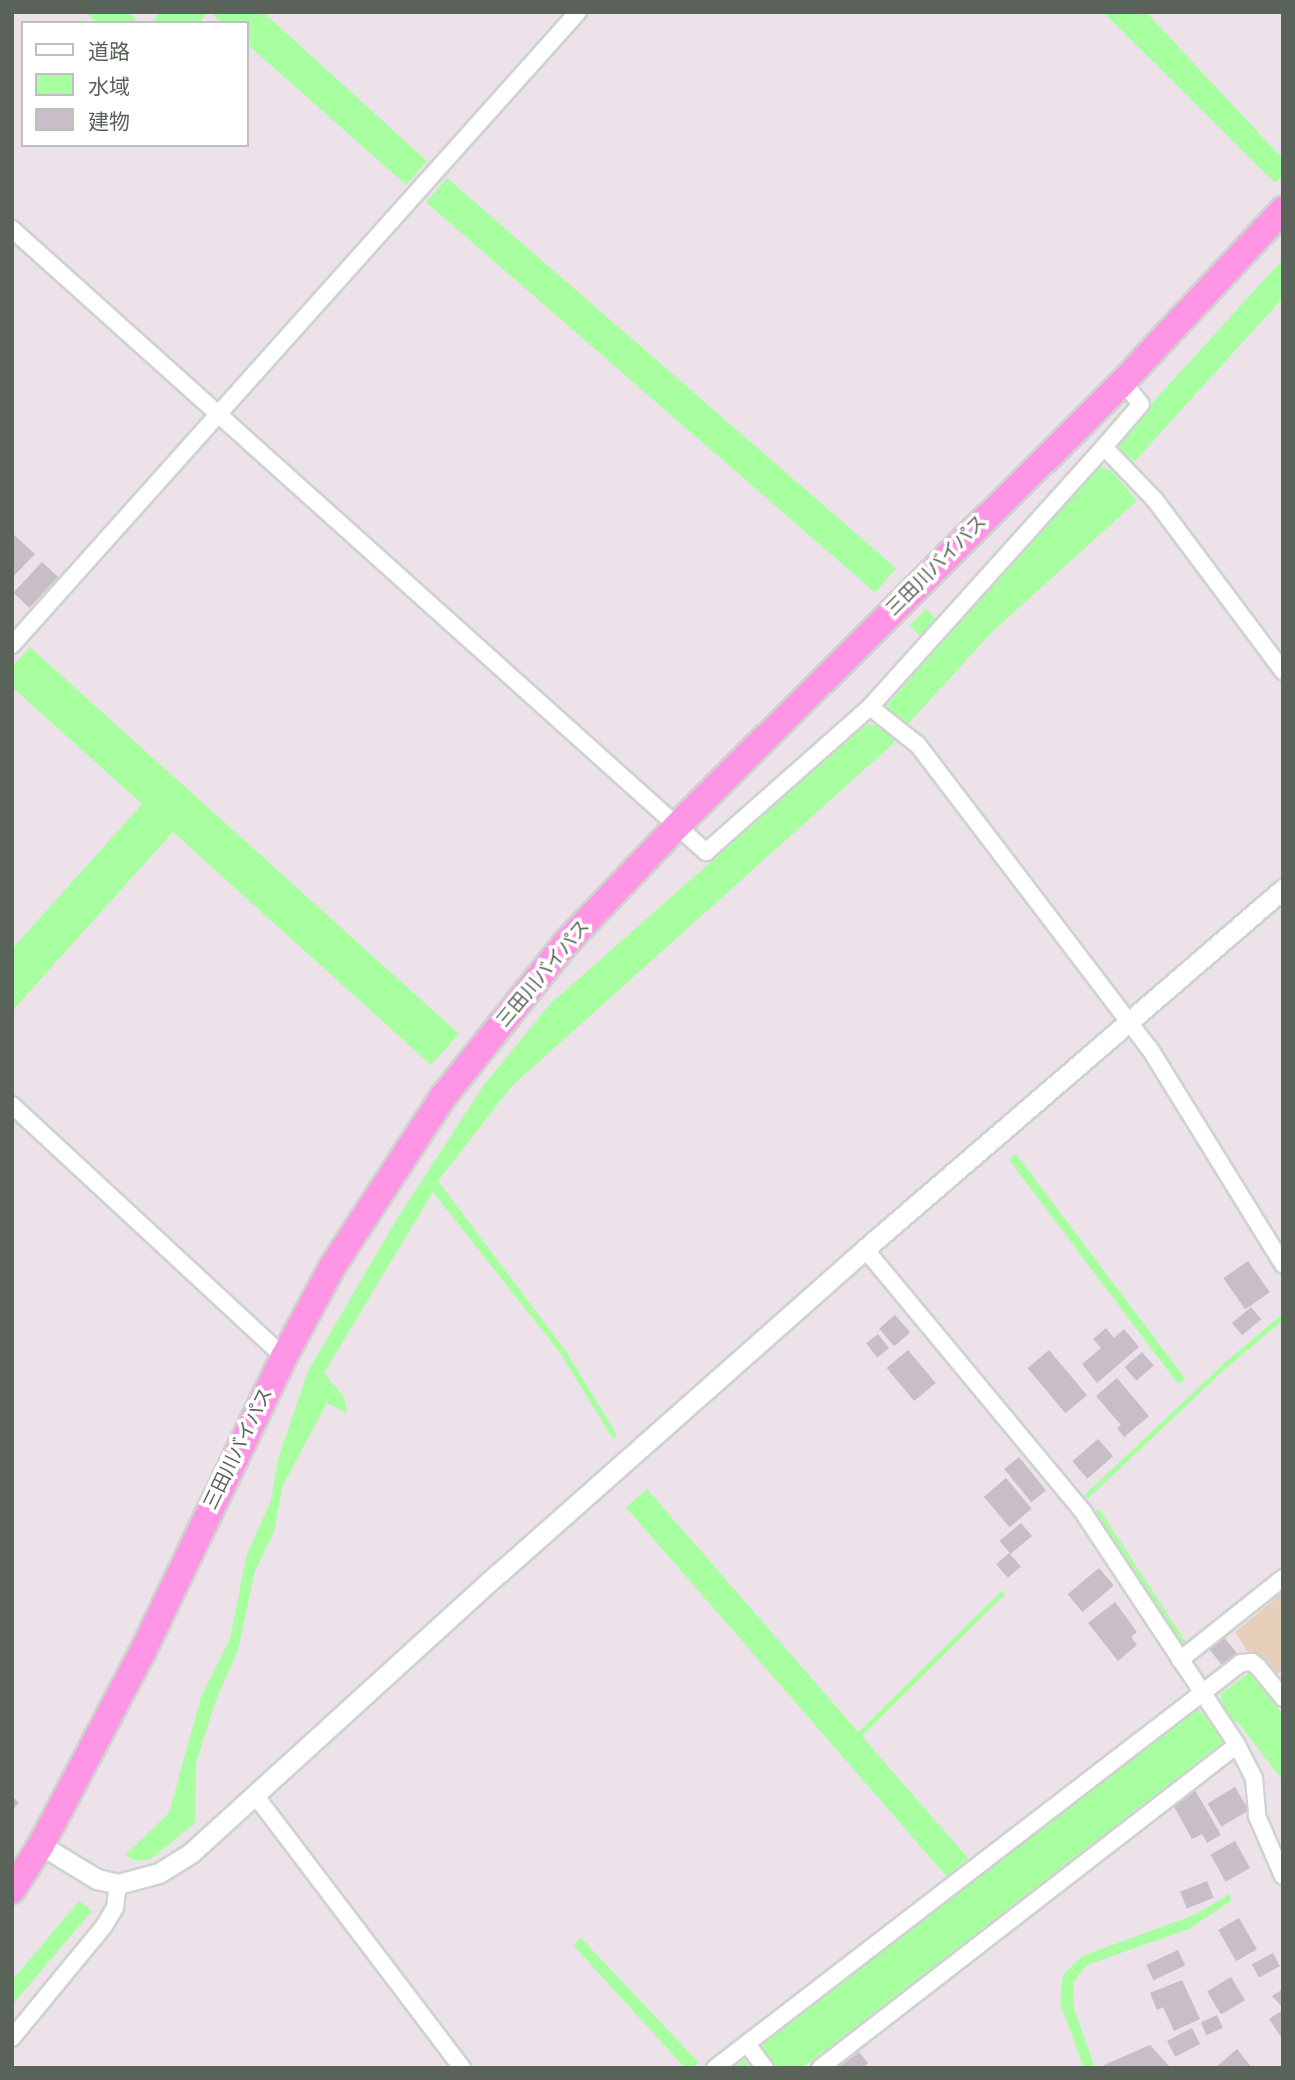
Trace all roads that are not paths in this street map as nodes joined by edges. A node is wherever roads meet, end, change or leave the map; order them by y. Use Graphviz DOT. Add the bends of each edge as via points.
graph roads {
  1 [pos="578,12"];
  2 [pos="1283,210"];
  3 [pos="12,229"];
  4 [pos="1123,382"];
  5 [pos="219,415"];
  6 [pos="1104,447"];
  7 [pos="12,645"];
  8 [pos="1283,671"];
  9 [pos="870,707"];
  10 [pos="678,825"];
  11 [pos="1283,889"];
  12 [pos="1128,1020"];
  13 [pos="12,1105"];
  14 [pos="865,1249"];
  15 [pos="1283,1264"];
  16 [pos="284,1357"];
  17 [pos="1283,1578"];
  18 [pos="1180,1660"];
  19 [pos="1283,1698"];
  20 [pos="1205,1699"];
  21 [pos="1233,1739"];
  22 [pos="255,1795"];
  23 [pos="41,1845"];
  24 [pos="1283,1876"];
  25 [pos="118,1884"];
  26 [pos="12,1890"];
  27 [pos="12,2038"];
  28 [pos="747,2044"];
  29 [pos="761,2063"];
  30 [pos="462,2068"];
  31 [pos="715,2068"];
  32 [pos="820,2068"];
  1 -- 5 [label="street"];
  2 -- 4 [label="highway, 三田川バイパス"];
  3 -- 5 [label="street"];
  4 -- 6 [label="street" via="1141,404"];
  4 -- 10 [label="highway, 三田川バイパス"];
  5 -- 7 [label="street"];
  5 -- 10 [label="street"];
  6 -- 8 [label="street" via="1155,500"];
  6 -- 9 [label="street"];
  9 -- 10 [label="street" via="706,852"];
  9 -- 12 [label="street" via="918,745"];
  10 -- 16 [label="highway, 三田川バイパス" via="565,944 443,1097 332,1267"];
  11 -- 12 [label="street"];
  12 -- 14 [label="street"];
  12 -- 15 [label="street"];
  13 -- 16 [label="street"];
  14 -- 18 [label="street" via="1083,1512"];
  14 -- 22 [label="street"];
  16 -- 23 [label="highway, 三田川バイパス" via="143,1651"];
  17 -- 18 [label="street"];
  18 -- 20 [label="street"];
  19 -- 20 [label="street" via="1252,1662 1241,1664"];
  20 -- 21 [label="street"];
  20 -- 28 [label="street"];
  21 -- 24 [label="street" via="1254,1777 1257,1816"];
  21 -- 32 [label="street"];
  22 -- 25 [label="street" via="192,1852 159,1873"];
  22 -- 30 [label="street"];
  23 -- 25 [label="street" via="97,1879"];
  23 -- 26 [label="highway, 三田川バイパス"];
  25 -- 27 [label="street" via="115,1908 104,1926"];
  28 -- 29 [label="street"];
  28 -- 31 [label="street"];
}
